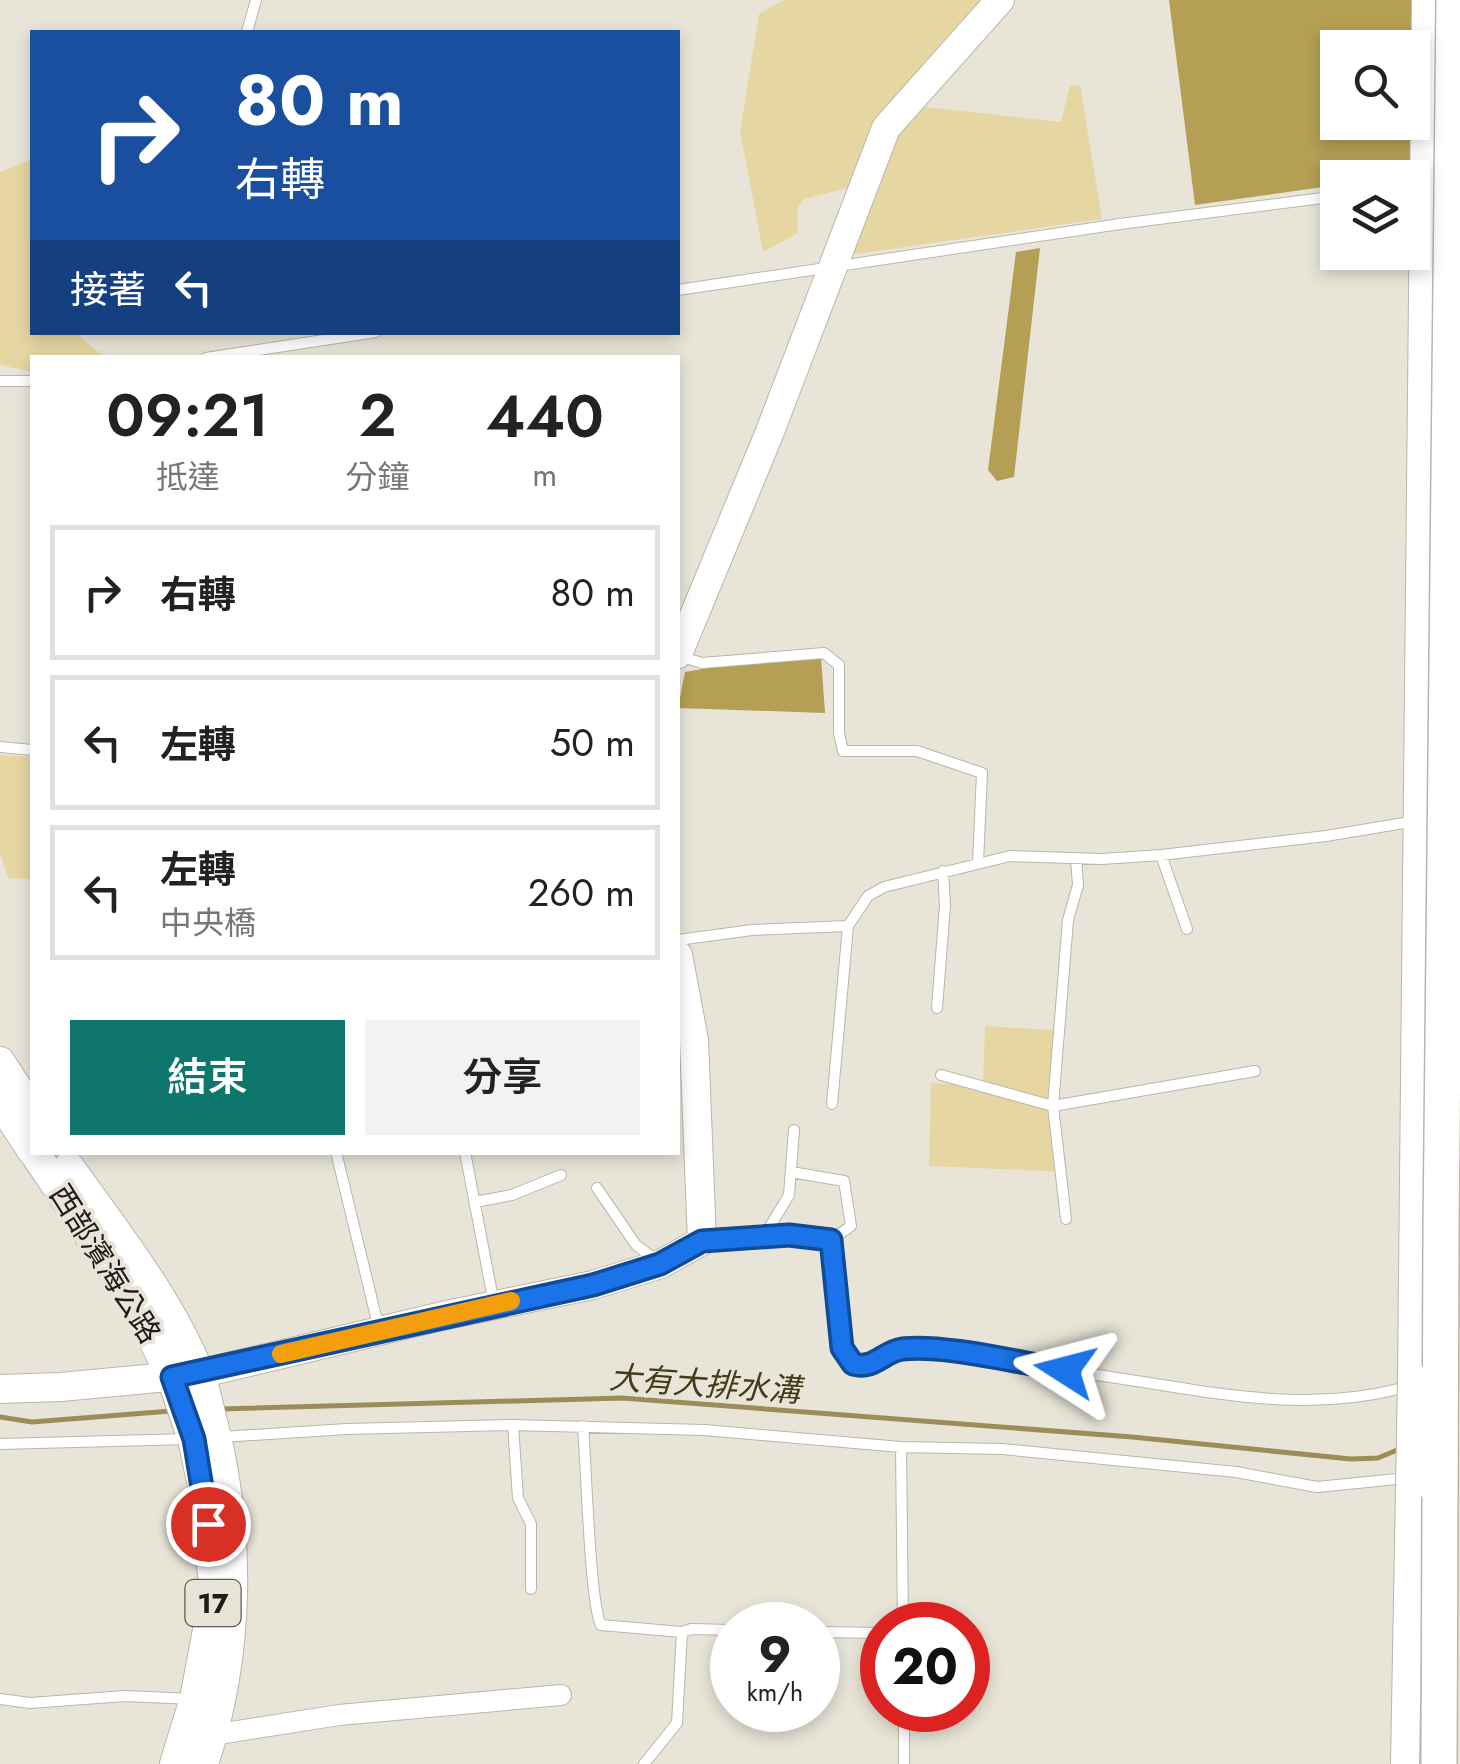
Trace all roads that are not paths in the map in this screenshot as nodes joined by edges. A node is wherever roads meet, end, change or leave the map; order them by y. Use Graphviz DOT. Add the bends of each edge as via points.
graph roads {
  1 [pos="256,0"];
  2 [pos="1000,0"];
  3 [pos="1426,0"];
  4 [pos="1454,0"];
  5 [pos="248,30"];
  6 [pos="1419,160"];
  7 [pos="1460,177"];
  8 [pos="1430,183"];
  9 [pos="1320,198"];
  10 [pos="832,268"];
  11 [pos="1418,270"];
  12 [pos="680,290"];
  13 [pos="356,335"];
  14 [pos="226,355"];
  15 [pos="0,381"];
  16 [pos="30,381"];
  17 [pos="680,650"];
  18 [pos="680,656"];
  19 [pos="0,747"];
  20 [pos="30,750"];
  21 [pos="1460,816"];
  22 [pos="1417,821"];
  23 [pos="1161,855"];
  24 [pos="1076,858"];
  25 [pos="978,862"];
  26 [pos="943,871"];
  27 [pos="848,926"];
  28 [pos="1187,929"];
  29 [pos="680,940"];
  30 [pos="680,966"];
  31 [pos="938,1008"];
  32 [pos="0,1062"];
  33 [pos="1255,1070"];
  34 [pos="941,1075"];
  35 [pos="0,1102"];
  36 [pos="832,1104"];
  37 [pos="1054,1106"];
  38 [pos="30,1109"];
  39 [pos="794,1130"];
  40 [pos="30,1145"];
  41 [pos="37,1155"];
  42 [pos="337,1155"];
  43 [pos="466,1155"];
  44 [pos="69,1157"];
  45 [pos="791,1172"];
  46 [pos="561,1175"];
  47 [pos="597,1188"];
  48 [pos="475,1202"];
  49 [pos="1066,1219"];
  50 [pos="765,1235"];
  51 [pos="831,1240"];
  52 [pos="702,1241"];
  53 [pos="660,1264"];
  54 [pos="494,1304"];
  55 [pos="379,1330"];
  56 [pos="186,1376"];
  57 [pos="1405,1382"];
  58 [pos="0,1389"];
  59 [pos="513,1424"];
  60 [pos="583,1426"];
  61 [pos="205,1438"];
  62 [pos="0,1444"];
  63 [pos="901,1447"];
  64 [pos="1404,1484"];
  65 [pos="531,1589"];
  66 [pos="902,1602"];
  67 [pos="710,1630"];
  68 [pos="682,1632"];
  69 [pos="561,1695"];
  70 [pos="0,1699"];
  71 [pos="207,1699"];
  72 [pos="904,1732"];
  73 [pos="212,1735"];
  74 [pos="175,1764"];
  75 [pos="202,1764"];
  76 [pos="644,1764"];
  77 [pos="904,1764"];
  78 [pos="1405,1764"];
  79 [pos="1439,1764"];
  1 -- 5 [label="lane"];
  2 -- 10 [label="main road" via="886,128"];
  3 -- 6 [label="main road"];
  4 -- 79 [label="highway, bridge"];
  7 -- 8 [label="lane"];
  9 -- 10 [label="lane"];
  10 -- 12 [label="lane"];
  10 -- 17 [label="main road"];
  11 -- 22 [label="main road"];
  13 -- 14 [label="lane"];
  15 -- 16 [label="lane"];
  18 -- 25 [label="lane" via="702,663 824,653 839,665 843,751 917,751 982,773"];
  19 -- 20 [label="lane"];
  21 -- 22 [label="lane"];
  22 -- 23 [label="lane"];
  22 -- 57 [label="main road"];
  23 -- 24 [label="lane"];
  23 -- 28 [label="lane"];
  24 -- 25 [label="lane"];
  24 -- 37 [label="lane"];
  25 -- 26 [label="lane"];
  26 -- 27 [label="lane" via="868,896"];
  26 -- 31 [label="lane"];
  27 -- 29 [label="lane"];
  27 -- 36 [label="lane"];
  30 -- 52 [label="main road" via="694,1040"];
  32 -- 38 [label="main road"];
  33 -- 37 [label="lane"];
  34 -- 37 [label="lane"];
  35 -- 40 [label="main road, 西部濱海公路 / 17"];
  37 -- 49 [label="lane"];
  39 -- 45 [label="lane"];
  41 -- 56 [label="main road, 西部濱海公路 / 17"];
  42 -- 55 [label="lane"];
  43 -- 48 [label="lane"];
  44 -- 56 [label="main road, 西部濱海公路 / 17" via="154,1288"];
  45 -- 50 [label="lane" via="789,1196"];
  45 -- 51 [label="lane" via="844,1181 850,1226"];
  46 -- 48 [label="lane"];
  47 -- 53 [label="lane" via="636,1244"];
  48 -- 54 [label="lane"];
  50 -- 51 [label="lane"];
  50 -- 52 [label="lane"];
  51 -- 57 [label="lane" via="842,1348 846,1359 861,1366 897,1350 923,1348 1304,1402 1368,1396"];
  52 -- 53 [label="main road"];
  53 -- 54 [label="main road"];
  54 -- 55 [label="main road"];
  55 -- 56 [label="main road"];
  56 -- 58 [label="main road"];
  56 -- 61 [label="main road, 17"];
  57 -- 64 [label="main road, bridge"];
  59 -- 60 [label="lane"];
  59 -- 61 [label="lane"];
  59 -- 65 [label="lane" via="518,1498 532,1524"];
  60 -- 63 [label="lane"];
  60 -- 68 [label="lane" via="597,1619 614,1628"];
  61 -- 62 [label="lane"];
  61 -- 71 [label="main road, 17" via="226,1478 234,1578 230,1641"];
  63 -- 64 [label="lane" via="1022,1451 1236,1472 1317,1487"];
  63 -- 66 [label="lane"];
  64 -- 78 [label="main road"];
  67 -- 68 [label="lane"];
  68 -- 76 [label="lane" via="677,1723"];
  69 -- 73 [label="street"];
  70 -- 71 [label="lane"];
  71 -- 73 [label="main road, 17"];
  71 -- 74 [label="main road, 17"];
  72 -- 77 [label="lane"];
  73 -- 75 [label="main road, 17"];
}
